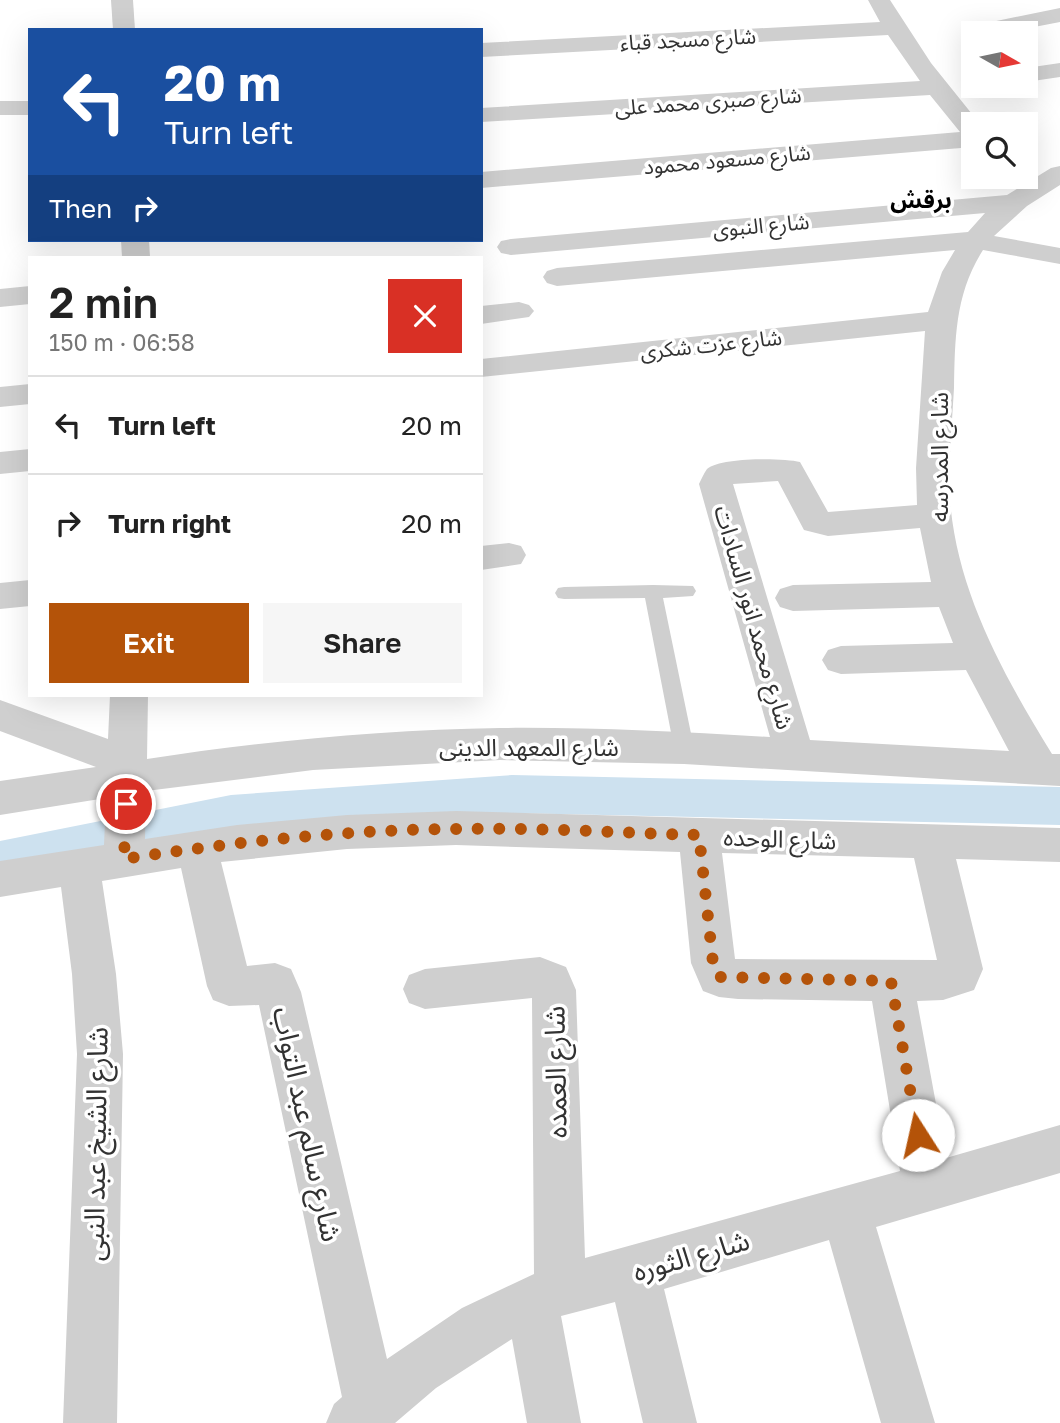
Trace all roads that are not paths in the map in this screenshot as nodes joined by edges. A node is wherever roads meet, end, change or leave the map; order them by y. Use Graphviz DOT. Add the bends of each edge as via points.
graph roads {
  1 [pos="122,0"];
  2 [pos="879,0"];
  3 [pos="1060,15"];
  4 [pos="1030,21"];
  5 [pos="124,28"];
  6 [pos="894,28"];
  7 [pos="483,50"];
  8 [pos="1058,72"];
  9 [pos="1038,74"];
  10 [pos="936,87"];
  11 [pos="0,108"];
  12 [pos="28,108"];
  13 [pos="483,115"];
  14 [pos="961,117"];
  15 [pos="961,140"];
  16 [pos="1060,174"];
  17 [pos="483,180"];
  18 [pos="1019,190"];
  19 [pos="973,240"];
  20 [pos="511,247"];
  21 [pos="1060,256"];
  22 [pos="557,277"];
  23 [pos="28,295"];
  24 [pos="0,298"];
  25 [pos="519,311"];
  26 [pos="483,315"];
  27 [pos="941,320"];
  28 [pos="483,368"];
  29 [pos="28,394"];
  30 [pos="0,397"];
  31 [pos="28,460"];
  32 [pos="0,463"];
  33 [pos="935,515"];
  34 [pos="653,591"];
  35 [pos="687,591"];
  36 [pos="28,593"];
  37 [pos="564,593"];
  38 [pos="953,594"];
  39 [pos="0,596"];
  40 [pos="793,598"];
  41 [pos="977,656"];
  42 [pos="841,660"];
  43 [pos="129,697"];
  44 [pos="0,715"];
  45 [pos="684,748"];
  46 [pos="795,754"];
  47 [pos="127,769"];
  48 [pos="1050,769"];
  49 [pos="0,798"];
  50 [pos="699,835"];
  51 [pos="932,842"];
  52 [pos="1060,845"];
  53 [pos="197,848"];
  54 [pos="102,863"];
  55 [pos="0,879"];
  56 [pos="891,981"];
  57 [pos="425,989"];
  58 [pos="1060,1149"];
  59 [pos="927,1187"];
  60 [pos="846,1211"];
  61 [pos="634,1272"];
  62 [pos="546,1296"];
  63 [pos="359,1418"];
  64 [pos="90,1423"];
  65 [pos="554,1423"];
  66 [pos="670,1423"];
  67 [pos="908,1423"];
  1 -- 5 [label="street"];
  2 -- 6 [label="street"];
  3 -- 4 [label="street"];
  6 -- 7 [label="street, شارع مسجد قباء"];
  6 -- 10 [label="street"];
  8 -- 9 [label="street"];
  10 -- 13 [label="street, شارع صبرى محمد على"];
  10 -- 14 [label="street"];
  11 -- 12 [label="street"];
  15 -- 17 [label="street, شارع مسعود محمود"];
  16 -- 18 [label="street, شارع المدرسه"];
  18 -- 19 [label="street, شارع المدرسه"];
  18 -- 20 [label="street, شارع النبوى"];
  19 -- 21 [label="street"];
  19 -- 22 [label="street"];
  19 -- 27 [label="street, شارع المدرسه"];
  23 -- 24 [label="street"];
  25 -- 26 [label="street"];
  27 -- 28 [label="street, شارع عزت شكرى"];
  27 -- 33 [label="street, شارع المدرسه"];
  29 -- 30 [label="street"];
  31 -- 32 [label="street"];
  33 -- 38 [label="street, شارع المدرسه"];
  33 -- 46 [label="street, شارع محمد انور السادات" via="816,522 788,470 719,477 716,484"];
  34 -- 35 [label="lane"];
  34 -- 37 [label="lane"];
  34 -- 45 [label="lane"];
  36 -- 39 [label="street"];
  38 -- 40 [label="street"];
  38 -- 41 [label="street, شارع المدرسه"];
  41 -- 42 [label="street"];
  41 -- 48 [label="street, شارع المدرسه" via="1005,711"];
  43 -- 47 [label="street, شارع الشيخ عبد النبى"];
  44 -- 47 [label="street"];
  45 -- 46 [label="street, شارع المعهد الدينى"];
  45 -- 47 [label="street, شارع المعهد الدينى" via="554,744 407,747"];
  46 -- 48 [label="street, شارع المعهد الدينى"];
  47 -- 49 [label="street, شارع المعهد الدينى"];
  47 -- 54 [label="street, شارع الشيخ عبد النبى"];
  50 -- 51 [label="street, شارع الوحده"];
  50 -- 53 [label="street, شارع الوحده" via="456,828 347,832"];
  50 -- 56 [label="street" via="713,963 719,977"];
  51 -- 52 [label="street, شارع الوحده"];
  51 -- 56 [label="street" via="961,969 958,976 943,980"];
  53 -- 54 [label="street, شارع الوحده"];
  53 -- 63 [label="street, شارع سالم عبد التواب" via="229,986 275,983 279,992"];
  54 -- 55 [label="street, شارع الوحده"];
  54 -- 64 [label="street, شارع الشيخ عبد النبى" via="94,974 100,1054"];
  56 -- 59 [label="street"];
  57 -- 62 [label="street, شارع العمده" via="540,977 550,981 554,990"];
  58 -- 59 [label="street, شارع الثوره"];
  59 -- 60 [label="street, شارع الثوره"];
  60 -- 61 [label="street, شارع الثوره"];
  60 -- 67 [label="street"];
  61 -- 62 [label="street, شارع الثوره"];
  61 -- 66 [label="street"];
  62 -- 63 [label="street, شارع الثوره" via="481,1327 417,1369"];
  62 -- 65 [label="street"];
}
